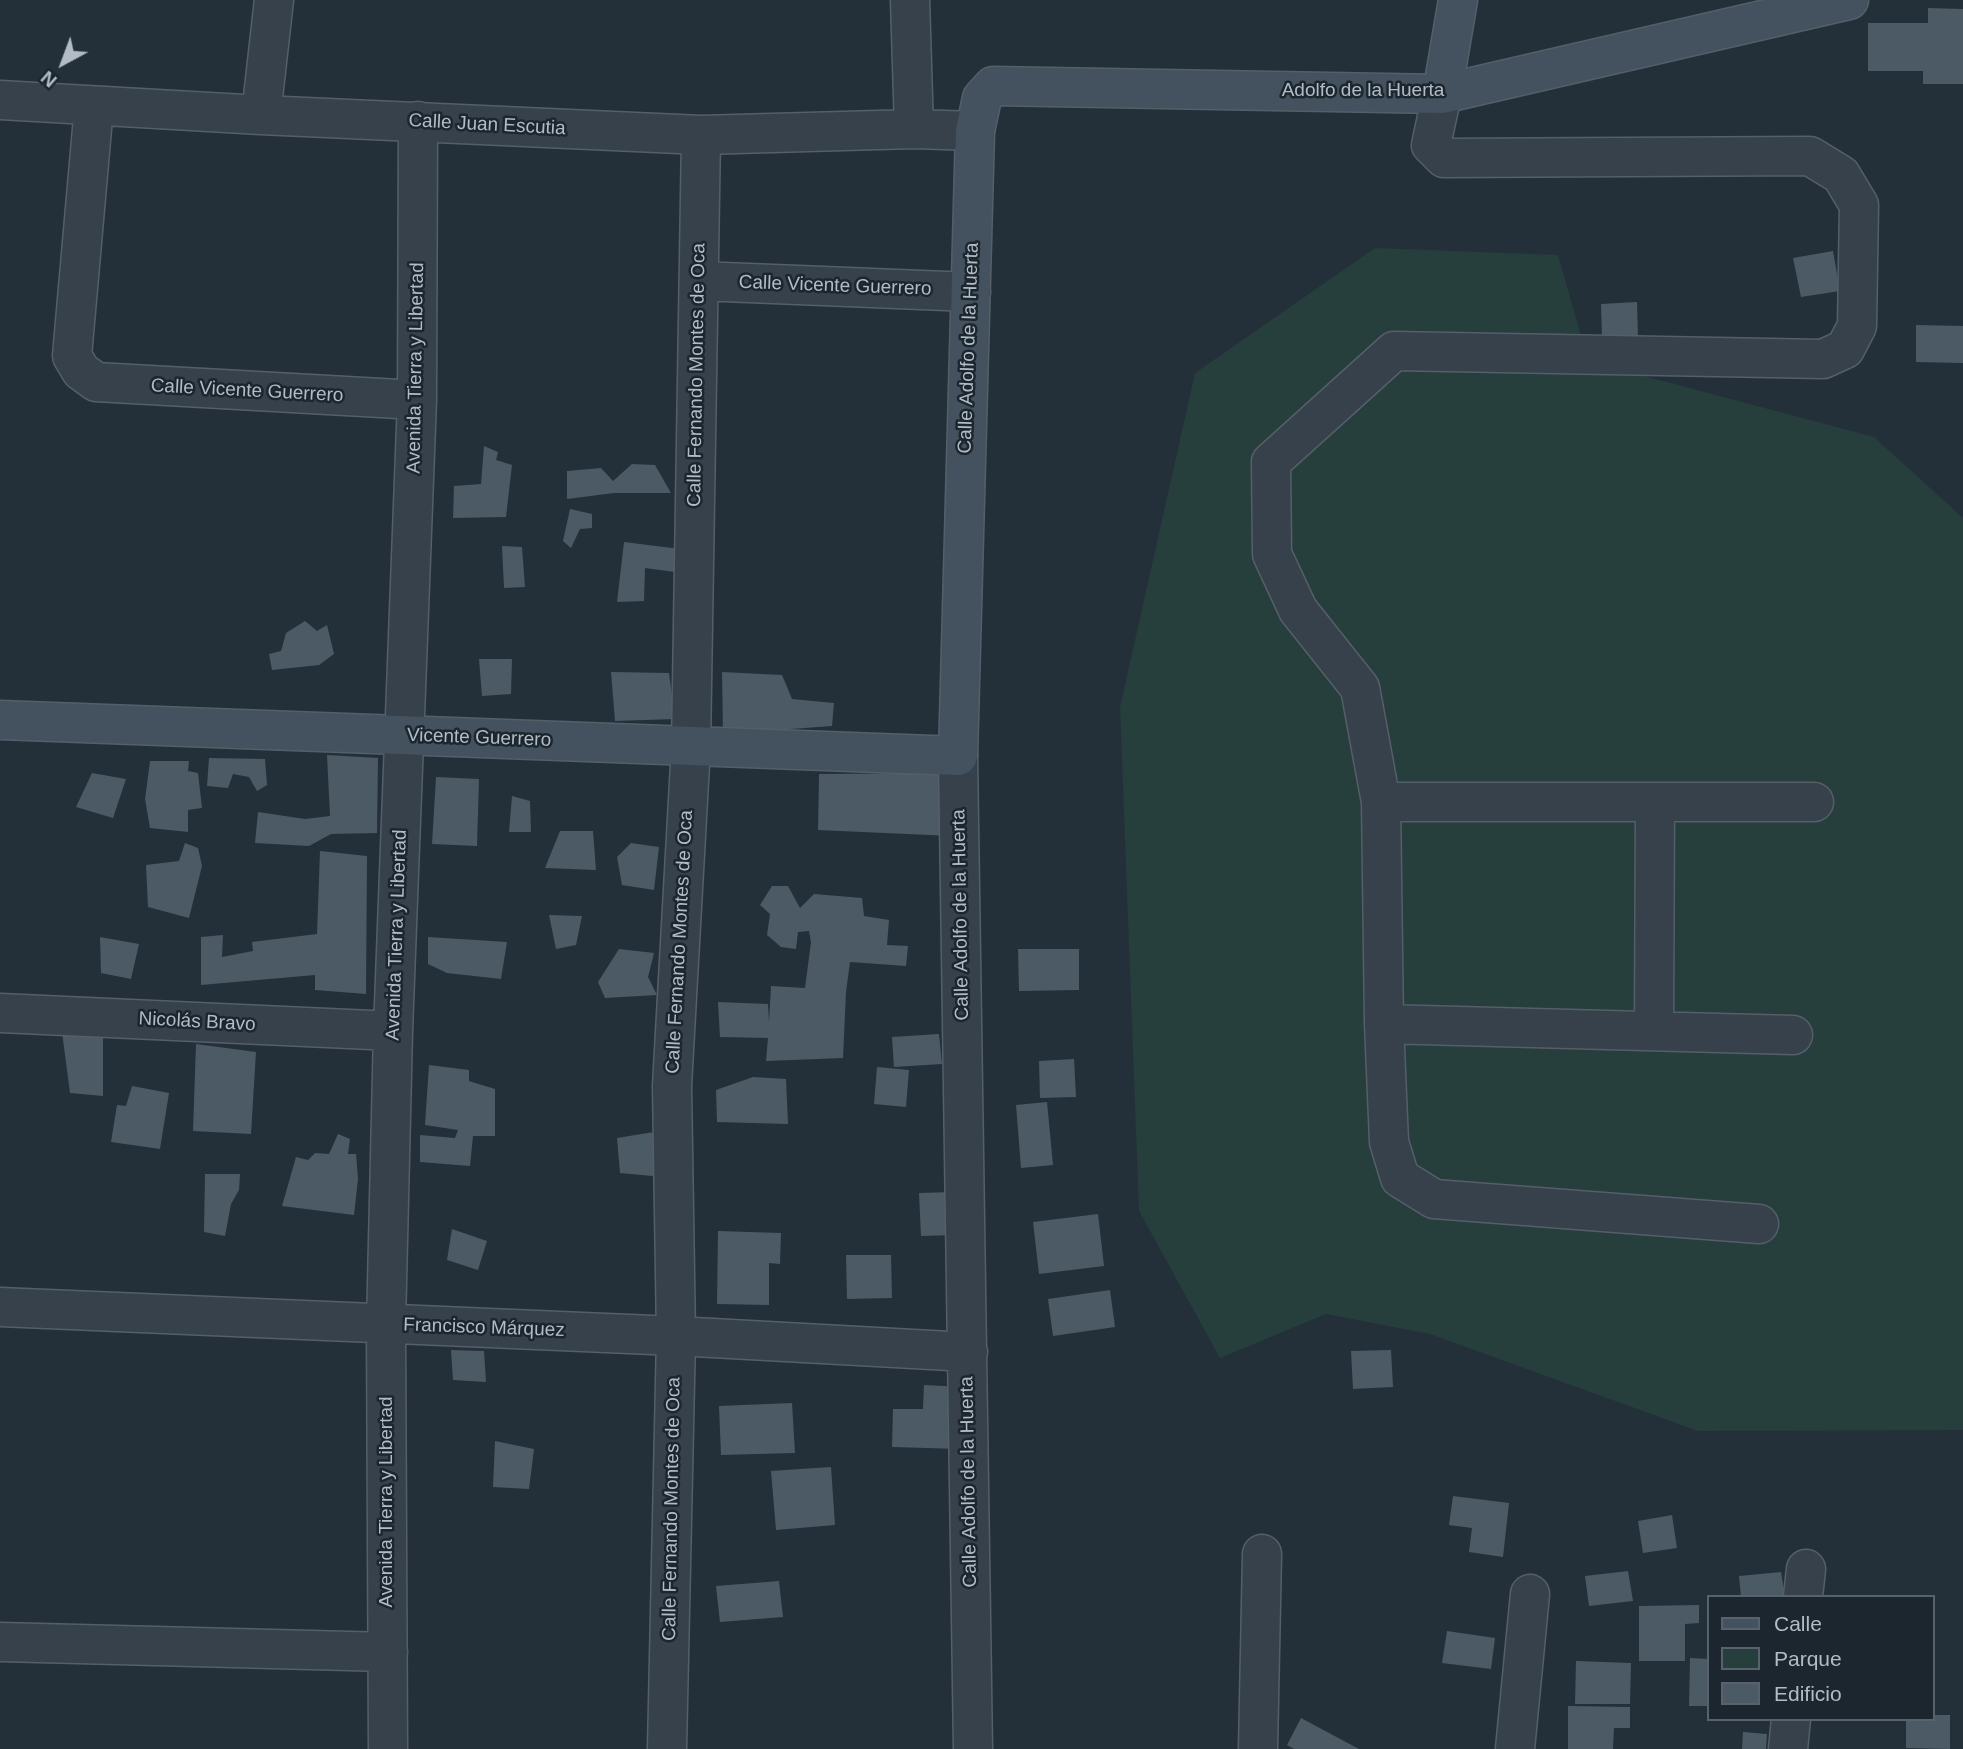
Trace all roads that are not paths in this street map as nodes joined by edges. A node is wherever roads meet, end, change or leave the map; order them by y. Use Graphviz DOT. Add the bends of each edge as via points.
graph roads {
  1 [pos="274,0"];
  2 [pos="910,0"];
  3 [pos="1458,0"];
  4 [pos="1849,0"];
  5 [pos="1786,7"];
  6 [pos="993,86"];
  7 [pos="1442,94"];
  8 [pos="0,100"];
  9 [pos="93,106"];
  10 [pos="261,115"];
  11 [pos="418,121"];
  12 [pos="914,129"];
  13 [pos="975,131"];
  14 [pos="701,135"];
  15 [pos="699,281"];
  16 [pos="971,292"];
  17 [pos="417,400"];
  18 [pos="0,720"];
  19 [pos="405,735"];
  20 [pos="691,746"];
  21 [pos="958,755"];
  22 [pos="1381,802"];
  23 [pos="1655,802"];
  24 [pos="1814,802"];
  25 [pos="0,1013"];
  26 [pos="1384,1024"];
  27 [pos="393,1031"];
  28 [pos="1654,1031"];
  29 [pos="1793,1035"];
  30 [pos="1759,1224"];
  31 [pos="0,1307"];
  32 [pos="386,1325"];
  33 [pos="676,1336"];
  34 [pos="968,1352"];
  35 [pos="1262,1554"];
  36 [pos="1531,1594"];
  37 [pos="0,1642"];
  38 [pos="388,1652"];
  39 [pos="1791,1721"];
  40 [pos="388,1749"];
  41 [pos="667,1749"];
  42 [pos="973,1749"];
  43 [pos="1258,1749"];
  44 [pos="1514,1749"];
  45 [pos="1788,1749"];
  1 -- 10 [label="street"];
  2 -- 12 [label="street"];
  3 -- 7 [label="street"];
  4 -- 5 [label="street, Adolfo de la Huerta"];
  5 -- 7 [label="street, Adolfo de la Huerta"];
  6 -- 7 [label="street, Adolfo de la Huerta"];
  6 -- 13 [label="street, Calle Adolfo de la Huerta" via="982,97"];
  7 -- 22 [label="street" via="1431,145 1444,158 1810,156 1841,175 1860,205 1857,326 1845,349 1823,359 1394,351 1271,462 1272,554 1298,610 1360,688"];
  8 -- 9 [label="street, Calle Juan Escutia"];
  9 -- 10 [label="street, Calle Juan Escutia"];
  9 -- 17 [label="street, Calle Vicente Guerrero" via="72,356 81,372 96,382"];
  10 -- 11 [label="street, Calle Juan Escutia"];
  11 -- 14 [label="street, Calle Juan Escutia"];
  11 -- 17 [label="street, Avenida Tierra y Libertad"];
  12 -- 13 [label="street, Calle Juan Escutia"];
  12 -- 14 [label="street, Calle Juan Escutia"];
  13 -- 16 [label="street, Calle Adolfo de la Huerta"];
  14 -- 15 [label="street, Calle Fernando Montes de Oca"];
  15 -- 16 [label="street, Calle Vicente Guerrero"];
  15 -- 20 [label="street, Calle Fernando Montes de Oca"];
  16 -- 21 [label="street, Calle Adolfo de la Huerta"];
  17 -- 19 [label="street, Avenida Tierra y Libertad"];
  18 -- 19 [label="street, Vicente Guerrero"];
  19 -- 20 [label="street, Vicente Guerrero"];
  19 -- 27 [label="street, Avenida Tierra y Libertad"];
  20 -- 21 [label="street, Vicente Guerrero"];
  20 -- 33 [label="street, Calle Fernando Montes de Oca" via="672,1086"];
  21 -- 34 [label="street, Calle Adolfo de la Huerta"];
  22 -- 23 [label="street"];
  22 -- 26 [label="street"];
  23 -- 24 [label="street"];
  23 -- 28 [label="street"];
  25 -- 27 [label="street, Nicolás Bravo"];
  26 -- 28 [label="street"];
  26 -- 30 [label="street" via="1389,1142 1400,1178 1434,1199"];
  27 -- 32 [label="street, Avenida Tierra y Libertad"];
  28 -- 29 [label="street"];
  31 -- 32 [label="street, Francisco Márquez"];
  32 -- 33 [label="street, Francisco Márquez"];
  32 -- 38 [label="street, Avenida Tierra y Libertad"];
  33 -- 34 [label="street, Francisco Márquez"];
  33 -- 41 [label="street, Calle Fernando Montes de Oca"];
  34 -- 42 [label="street, Calle Adolfo de la Huerta"];
  35 -- 43 [label="street"];
  36 -- 44 [label="street"];
  37 -- 38 [label="street"];
  38 -- 40 [label="street, Avenida Tierra y Libertad"];
  39 -- 45 [label="street"];
}
